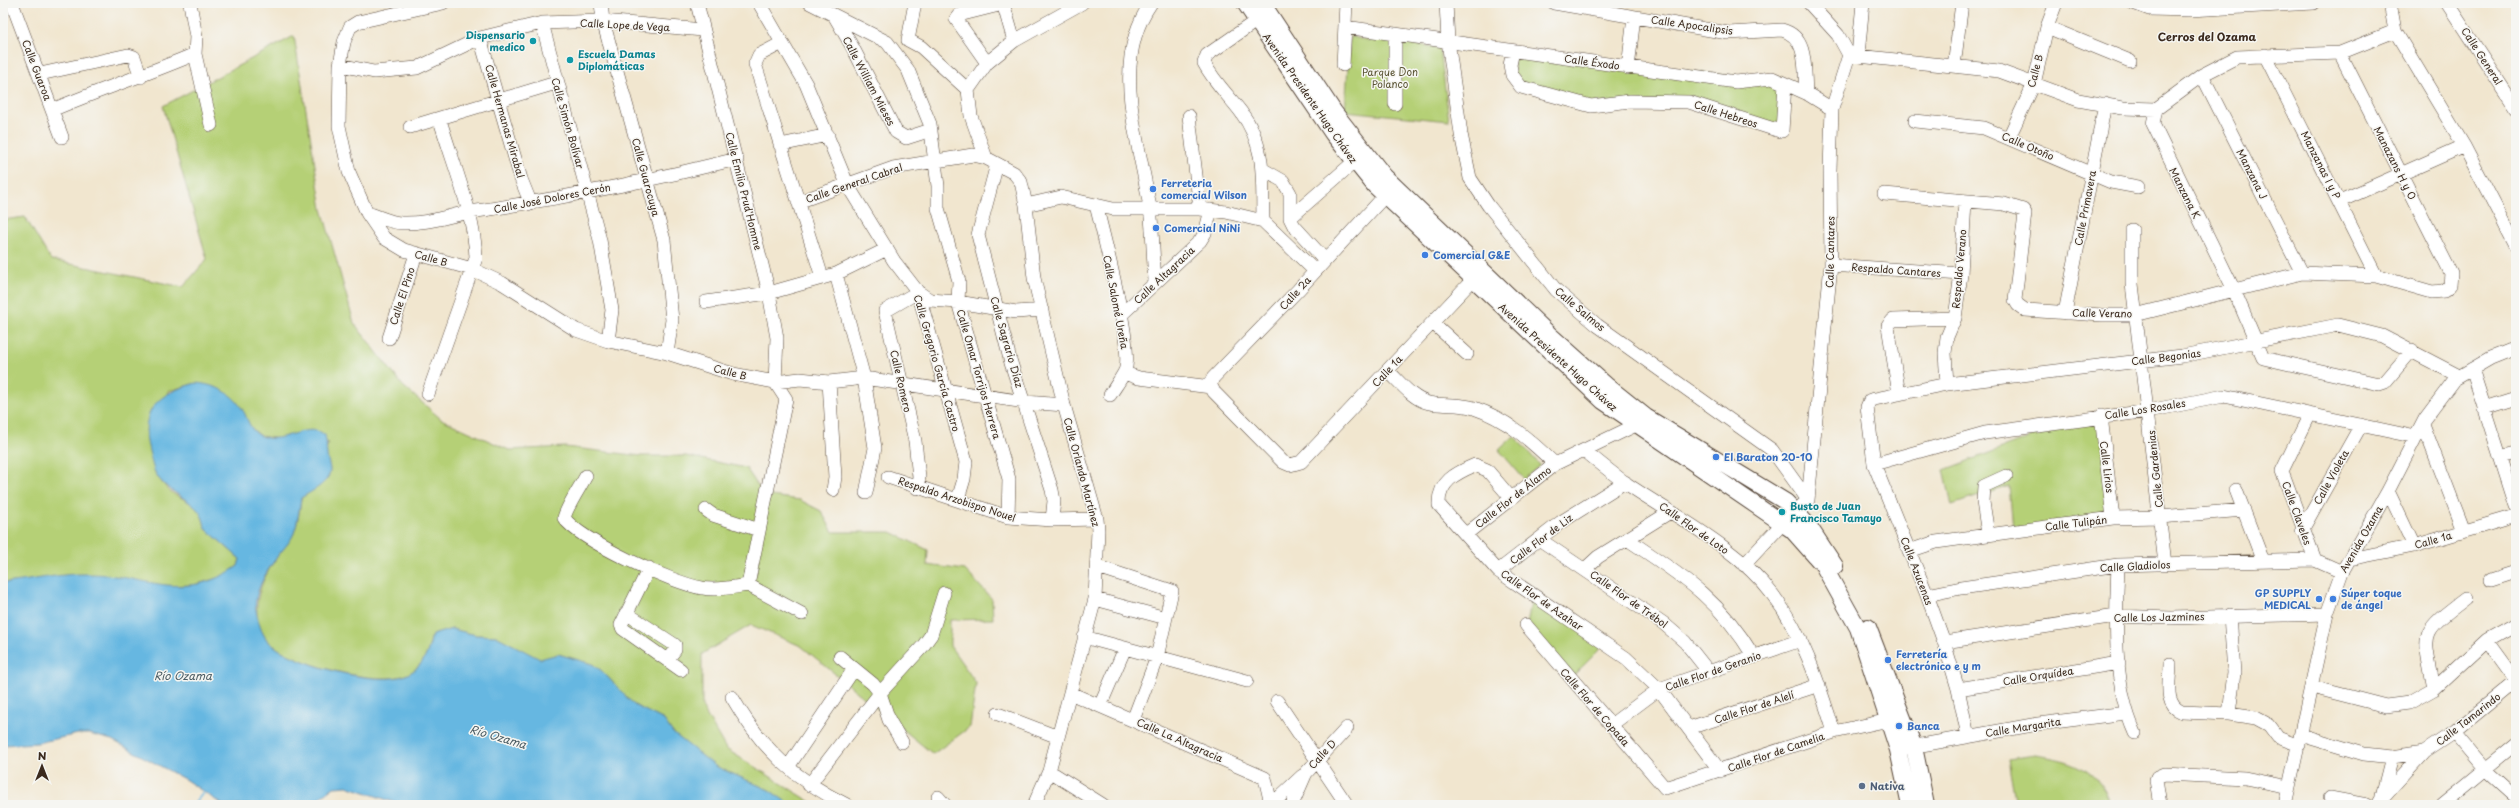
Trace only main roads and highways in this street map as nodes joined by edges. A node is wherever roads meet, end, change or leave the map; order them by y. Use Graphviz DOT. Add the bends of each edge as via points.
graph roads {
  1 [pos="1245,3"];
  2 [pos="1262,3"];
  3 [pos="1390,190"];
  4 [pos="1641,421"];
  5 [pos="1910,805"];
  6 [pos="1926,805"];
  1 -- 3 [label="main road, Avenida Presidente Hugo Chávez" via="1354,161"];
  2 -- 3 [label="main road, Avenida Presidente Hugo Chávez" via="1334,112 1384,176"];
  3 -- 4 [label="main road, Avenida Presidente Hugo Chávez" via="1603,401"];
  4 -- 5 [label="main road, Avenida Presidente Hugo Chávez" via="1792,530 1823,565 1858,628 1898,750"];
  4 -- 6 [label="main road, Avenida Presidente Hugo Chávez" via="1768,490 1796,512 1842,576 1858,604 1893,686 1914,747"];
}
